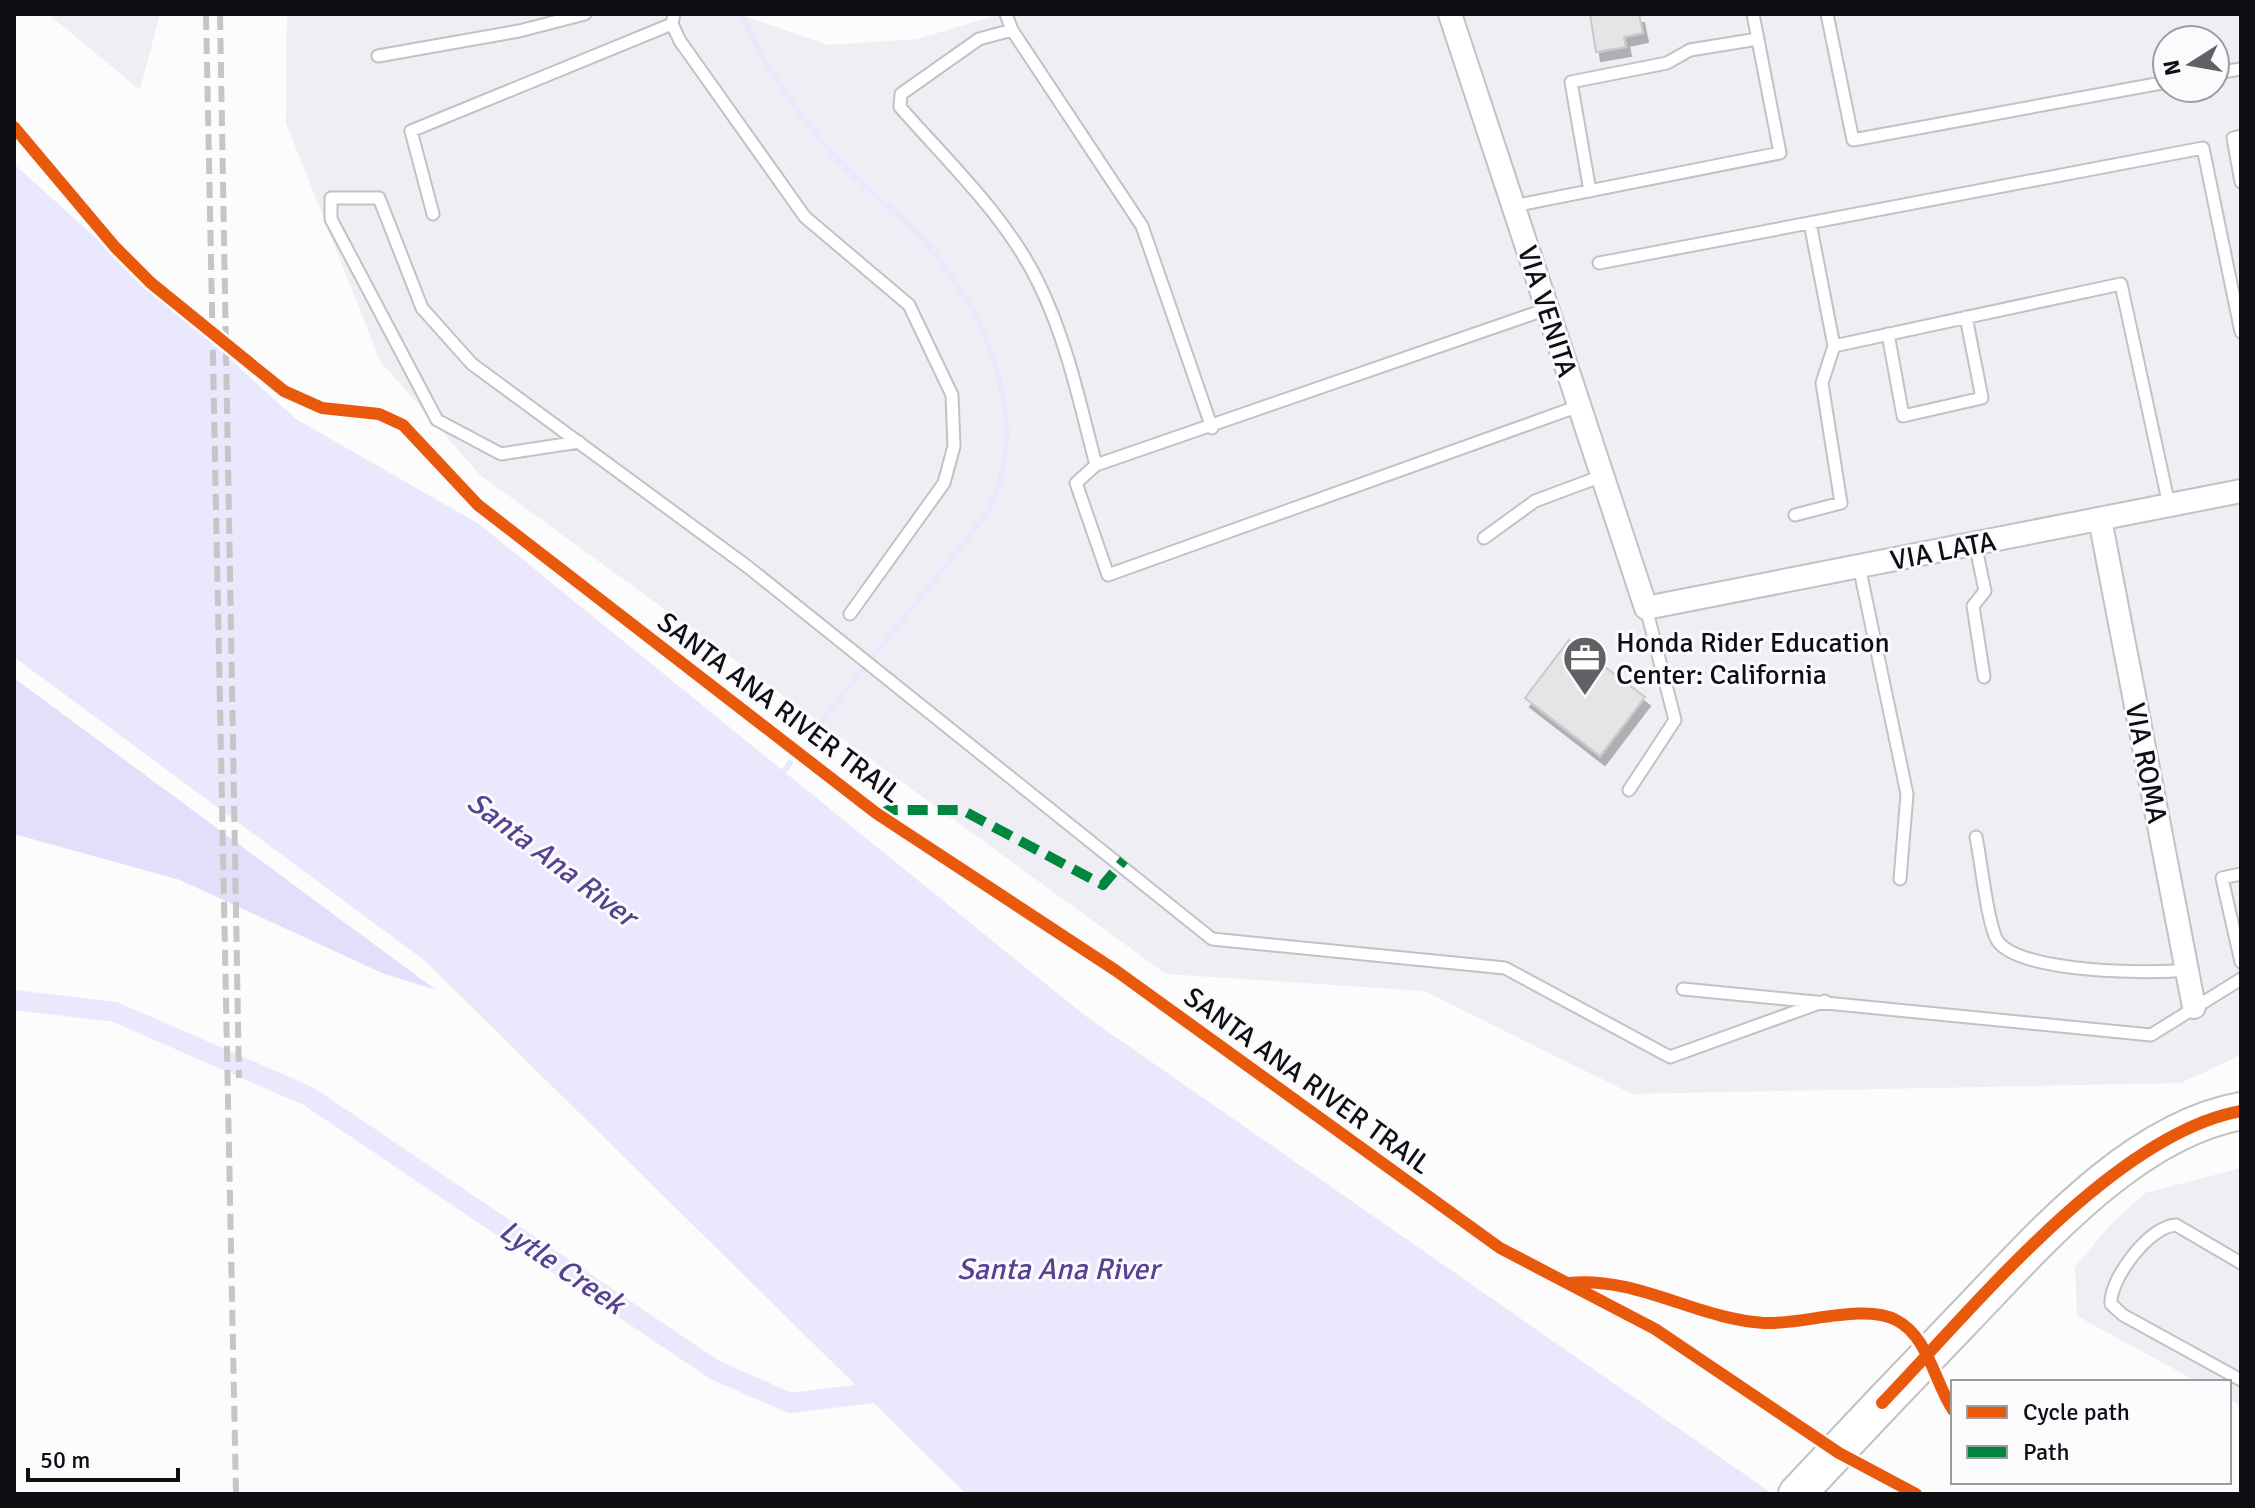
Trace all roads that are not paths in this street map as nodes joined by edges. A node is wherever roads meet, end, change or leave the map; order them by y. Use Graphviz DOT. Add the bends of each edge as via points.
graph roads {
  1 [pos="585,14"];
  2 [pos="1006,14"];
  3 [pos="1450,14"];
  4 [pos="1753,14"];
  5 [pos="1827,14"];
  6 [pos="673,19"];
  7 [pos="1012,30"];
  8 [pos="1758,39"];
  9 [pos="378,56"];
  10 [pos="2151,85"];
  11 [pos="2241,136"];
  12 [pos="2241,182"];
  13 [pos="1590,191"];
  14 [pos="1513,206"];
  15 [pos="433,214"];
  16 [pos="1810,223"];
  17 [pos="1599,263"];
  18 [pos="1547,309"];
  19 [pos="1966,317"];
  20 [pos="2241,332"];
  21 [pos="1888,334"];
  22 [pos="1834,346"];
  23 [pos="1579,406"];
  24 [pos="1212,428"];
  25 [pos="579,442"];
  26 [pos="1096,465"];
  27 [pos="1602,476"];
  28 [pos="2241,491"];
  29 [pos="2169,505"];
  30 [pos="1795,515"];
  31 [pos="2100,519"];
  32 [pos="1484,538"];
  33 [pos="1975,543"];
  34 [pos="1859,566"];
  35 [pos="1646,608"];
  36 [pos="850,614"];
  37 [pos="1984,677"];
  38 [pos="1629,790"];
  39 [pos="1976,837"];
  40 [pos="2241,874"];
  41 [pos="1900,879"];
  42 [pos="2241,962"];
  43 [pos="2187,970"];
  44 [pos="2241,979"];
  45 [pos="1683,989"];
  46 [pos="1825,1001"];
  47 [pos="2194,1007"];
  48 [pos="2241,1111"];
  49 [pos="2241,1263"];
  50 [pos="2241,1380"];
  51 [pos="1797,1494"];
  1 -- 9 [label="lane"];
  2 -- 7 [label="lane"];
  3 -- 14 [label="street, VIA VENITA"];
  4 -- 8 [label="lane"];
  5 -- 10 [label="lane" via="1853,140"];
  6 -- 15 [label="lane" via="411,131"];
  6 -- 36 [label="lane" via="680,41 805,217 909,305 952,395 954,446 944,483"];
  7 -- 24 [label="lane" via="1142,226"];
  7 -- 26 [label="lane" via="979,39 901,94 900,107 1002,224 1039,284 1068,358"];
  8 -- 13 [label="lane" via="1690,50 1667,63 1571,82"];
  8 -- 13 [label="lane" via="1780,153"];
  11 -- 12 [label="lane" via="2233,138"];
  13 -- 14 [label="lane"];
  14 -- 18 [label="street, VIA VENITA"];
  16 -- 17 [label="lane"];
  16 -- 20 [label="lane" via="2203,148"];
  16 -- 22 [label="lane"];
  18 -- 23 [label="street, VIA VENITA"];
  18 -- 24 [label="lane"];
  19 -- 21 [label="lane"];
  19 -- 21 [label="lane" via="1982,398 1903,416"];
  19 -- 29 [label="lane" via="2121,284"];
  21 -- 22 [label="lane"];
  22 -- 30 [label="lane" via="1822,383 1841,503"];
  23 -- 26 [label="lane" via="1108,575 1076,483"];
  23 -- 27 [label="street, VIA VENITA"];
  24 -- 26 [label="lane"];
  25 -- 25 [label="lane" via="472,364 422,308 379,198 331,198 331,219 437,420 501,454"];
  25 -- 46 [label="lane" via="748,567 1212,939 1505,968 1670,1057"];
  27 -- 32 [label="lane" via="1535,501"];
  27 -- 35 [label="street, VIA VENITA"];
  28 -- 29 [label="street, VIA LATA"];
  29 -- 31 [label="street, VIA LATA"];
  31 -- 33 [label="street, VIA LATA"];
  31 -- 43 [label="street, VIA ROMA"];
  33 -- 34 [label="street, VIA LATA"];
  33 -- 37 [label="lane" via="1985,591 1973,606"];
  34 -- 35 [label="street, VIA LATA"];
  34 -- 41 [label="lane" via="1907,794"];
  35 -- 38 [label="lane" via="1675,720"];
  39 -- 43 [label="lane" via="1996,939 2011,954 2031,961 2155,973"];
  40 -- 42 [label="lane" via="2222,878"];
  43 -- 47 [label="street, VIA ROMA"];
  44 -- 47 [label="lane"];
  45 -- 46 [label="lane"];
  46 -- 47 [label="lane" via="2151,1035"];
  48 -- 51 [label="main road" via="2144,1152 2102,1181"];
  49 -- 50 [label="lane" via="2176,1225 2164,1225 2152,1233 2110,1290 2111,1304 2123,1315"];
}
